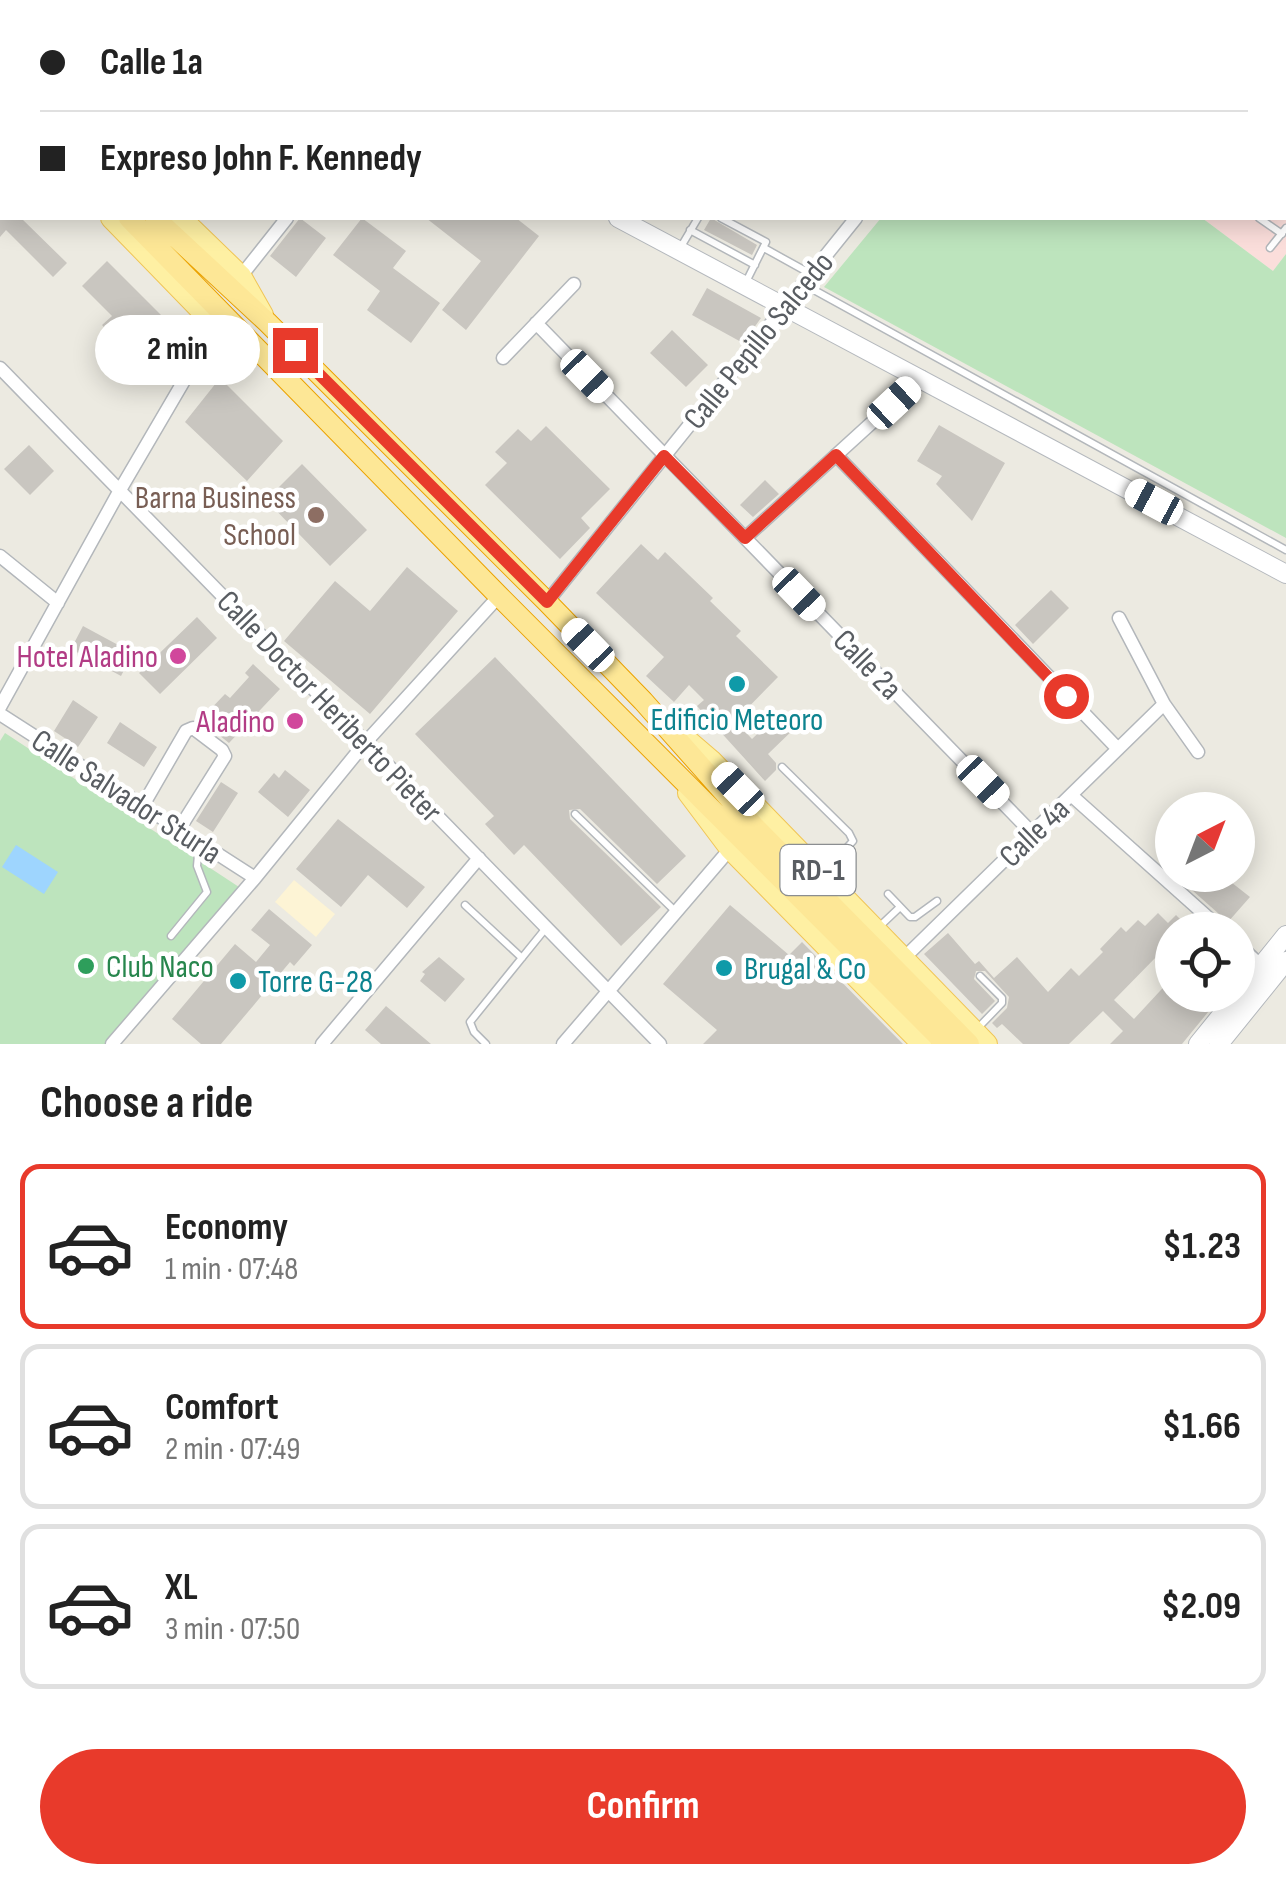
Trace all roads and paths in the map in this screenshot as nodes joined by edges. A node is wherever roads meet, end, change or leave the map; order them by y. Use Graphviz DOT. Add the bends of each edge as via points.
graph roads {
  1 [pos="113,220"];
  2 [pos="138,220"];
  3 [pos="286,220"];
  4 [pos="622,220"];
  5 [pos="697,220"];
  6 [pos="725,220"];
  7 [pos="854,220"];
  8 [pos="163,226"];
  9 [pos="690,230"];
  10 [pos="1284,231"];
  11 [pos="764,248"];
  12 [pos="1270,248"];
  13 [pos="678,251"];
  14 [pos="755,265"];
  15 [pos="241,276"];
  16 [pos="808,280"];
  17 [pos="574,284"];
  18 [pos="744,285"];
  19 [pos="787,306"];
  20 [pos="267,322"];
  21 [pos="536,324"];
  22 [pos="216,326"];
  23 [pos="263,356"];
  24 [pos="503,358"];
  25 [pos="0,368"];
  26 [pos="922,377"];
  27 [pos="836,455"];
  28 [pos="664,456"];
  29 [pos="120,490"];
  30 [pos="745,538"];
  31 [pos="1286,550"];
  32 [pos="0,556"];
  33 [pos="1286,574"];
  34 [pos="499,596"];
  35 [pos="547,602"];
  36 [pos="58,604"];
  37 [pos="1119,618"];
  38 [pos="643,701"];
  39 [pos="1164,704"];
  40 [pos="0,710"];
  41 [pos="365,743"];
  42 [pos="1118,749"];
  43 [pos="1198,752"];
  44 [pos="782,767"];
  45 [pos="1071,795"];
  46 [pos="142,807"];
  47 [pos="575,814"];
  48 [pos="178,830"];
  49 [pos="1032,833"];
  50 [pos="742,837"];
  51 [pos="198,844"];
  52 [pos="478,858"];
  53 [pos="822,874"];
  54 [pos="255,878"];
  55 [pos="888,894"];
  56 [pos="936,901"];
  57 [pos="465,904"];
  58 [pos="899,908"];
  59 [pos="676,912"];
  60 [pos="1202,912"];
  61 [pos="546,928"];
  62 [pos="876,930"];
  63 [pos="1286,935"];
  64 [pos="171,936"];
  65 [pos="522,958"];
  66 [pos="903,959"];
  67 [pos="1255,960"];
  68 [pos="1286,961"];
  69 [pos="1262,966"];
  70 [pos="980,976"];
  71 [pos="608,991"];
  72 [pos="977,1040"];
  73 [pos="112,1044"];
  74 [pos="322,1044"];
  75 [pos="486,1044"];
  76 [pos="563,1044"];
  77 [pos="660,1044"];
  78 [pos="922,1044"];
  79 [pos="946,1044"];
  80 [pos="1198,1044"];
  81 [pos="1220,1044"];
  1 -- 22 [label="main road, RD-1"];
  2 -- 8 [label="highway, RD-1"];
  3 -- 15 [label="street"];
  4 -- 13 [label="main road"];
  5 -- 9 [label="lane"];
  6 -- 11 [label="lane" via="762,238"];
  7 -- 16 [label="street, Calle Pepillo Salcedo"];
  8 -- 15 [label="main road, RD-1"];
  8 -- 20 [label="highway, RD-1"];
  8 -- 23 [label="highway, RD-1"];
  9 -- 13 [label="lane"];
  9 -- 14 [label="lane"];
  10 -- 12 [label="lane"];
  11 -- 14 [label="lane"];
  11 -- 16 [label="lane"];
  13 -- 18 [label="main road"];
  14 -- 18 [label="lane"];
  15 -- 20 [label="main road, RD-1"];
  16 -- 19 [label="street, Calle Pepillo Salcedo"];
  16 -- 31 [label="lane"];
  17 -- 21 [label="street"];
  18 -- 19 [label="main road"];
  19 -- 26 [label="main road"];
  19 -- 28 [label="street, Calle Pepillo Salcedo"];
  20 -- 35 [label="highway, RD-1"];
  21 -- 24 [label="street"];
  21 -- 28 [label="street, Calle 2a"];
  22 -- 23 [label="main road, RD-1"];
  22 -- 29 [label="street"];
  23 -- 34 [label="highway, RD-1"];
  25 -- 29 [label="street, Calle Doctor Heriberto Pieter"];
  26 -- 27 [label="street"];
  26 -- 33 [label="main road"];
  27 -- 30 [label="street"];
  27 -- 42 [label="street"];
  28 -- 30 [label="street, Calle 2a"];
  28 -- 35 [label="street, Calle Pepillo Salcedo"];
  29 -- 36 [label="street"];
  29 -- 41 [label="street, Calle Doctor Heriberto Pieter"];
  30 -- 49 [label="street, Calle 2a"];
  32 -- 36 [label="street"];
  34 -- 41 [label="street"];
  34 -- 50 [label="highway, RD-1"];
  35 -- 38 [label="highway, RD-1"];
  36 -- 40 [label="street"];
  37 -- 39 [label="street"];
  38 -- 50 [label="highway, RD-1"];
  38 -- 53 [label="main road, RD-1"];
  39 -- 42 [label="street, Calle 4a"];
  39 -- 43 [label="street"];
  40 -- 46 [label="street, Calle Salvador Sturla"];
  41 -- 52 [label="street, Calle Doctor Heriberto Pieter"];
  41 -- 54 [label="street"];
  42 -- 45 [label="street, Calle 4a"];
  44 -- 53 [label="lane" via="852,841"];
  45 -- 49 [label="street, Calle 4a"];
  45 -- 60 [label="street"];
  46 -- 48 [label="street, Calle Salvador Sturla"];
  46 -- 48 [label="street" via="193,728 225,756"];
  47 -- 59 [label="lane"];
  48 -- 51 [label="street, Calle Salvador Sturla"];
  49 -- 66 [label="street, Calle 4a"];
  50 -- 59 [label="street"];
  50 -- 72 [label="highway, RD-1"];
  50 -- 78 [label="main road, RD-1"];
  50 -- 79 [label="highway, RD-1"];
  51 -- 54 [label="street, Calle Salvador Sturla"];
  51 -- 64 [label="lane" via="206,892"];
  52 -- 61 [label="street, Calle Doctor Heriberto Pieter"];
  52 -- 74 [label="street"];
  53 -- 62 [label="main road, RD-1"];
  54 -- 73 [label="street"];
  55 -- 58 [label="lane"];
  56 -- 58 [label="lane" via="916,917"];
  57 -- 65 [label="lane"];
  58 -- 62 [label="lane"];
  59 -- 71 [label="street"];
  61 -- 65 [label="lane"];
  61 -- 71 [label="street, Calle Doctor Heriberto Pieter"];
  62 -- 66 [label="main road, RD-1"];
  63 -- 69 [label="main road"];
  65 -- 75 [label="lane" via="470,1022"];
  66 -- 72 [label="main road, RD-1"];
  67 -- 69 [label="street"];
  68 -- 81 [label="main road"];
  69 -- 80 [label="main road"];
  70 -- 72 [label="lane" via="1002,1003"];
  71 -- 76 [label="street"];
  71 -- 77 [label="street, Calle Doctor Heriberto Pieter"];
}
